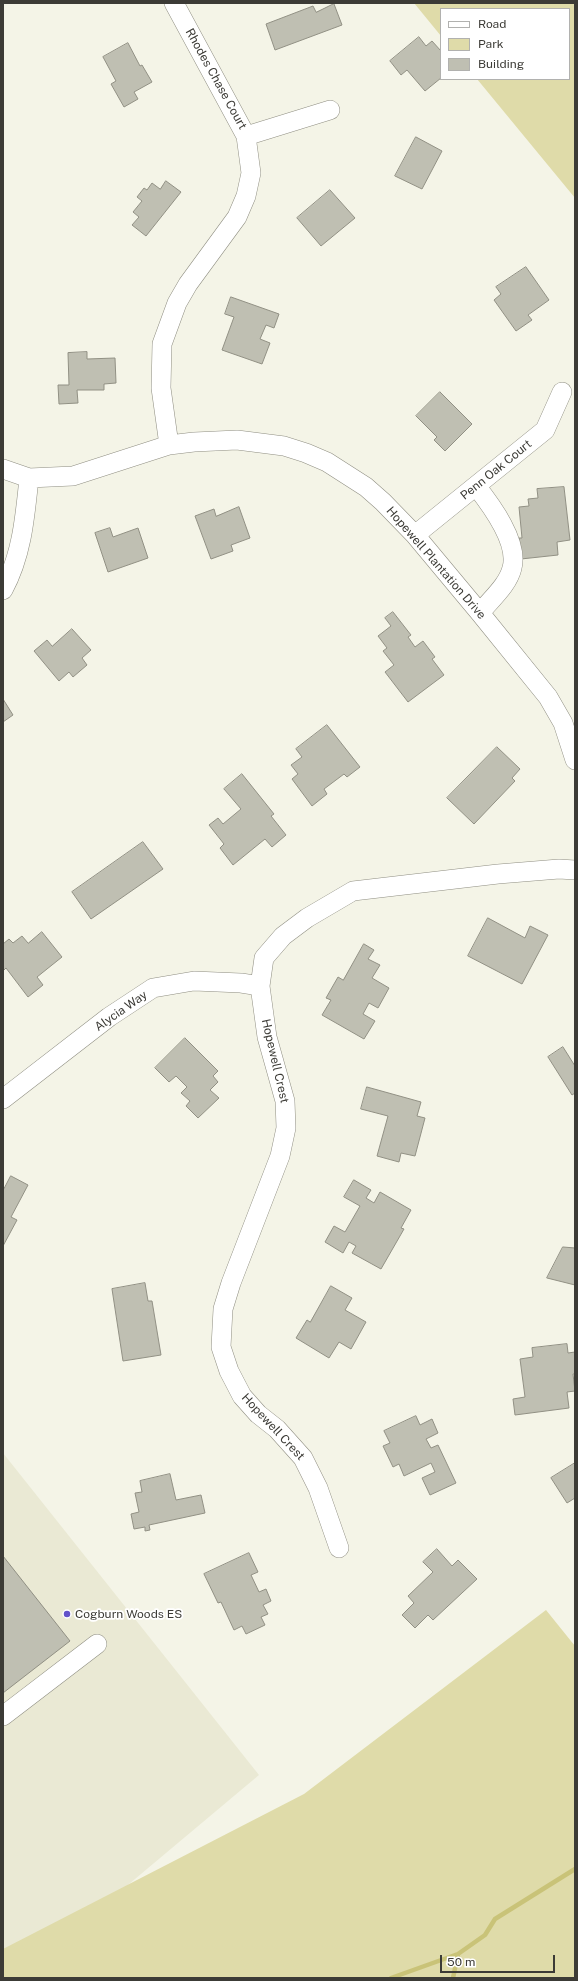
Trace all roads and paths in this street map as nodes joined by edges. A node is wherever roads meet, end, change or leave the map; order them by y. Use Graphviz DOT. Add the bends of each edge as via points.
graph roads {
  1 [pos="174,3"];
  2 [pos="330,110"];
  3 [pos="246,136"];
  4 [pos="562,392"];
  5 [pos="169,445"];
  6 [pos="3,469"];
  7 [pos="29,478"];
  8 [pos="476,486"];
  9 [pos="415,535"];
  10 [pos="3,590"];
  11 [pos="480,613"];
  12 [pos="569,720"];
  13 [pos="575,760"];
  14 [pos="575,870"];
  15 [pos="260,986"];
  16 [pos="3,1099"];
  17 [pos="339,1548"];
  18 [pos="97,1644"];
  19 [pos="3,1716"];
  1 -- 3 [label="street, Rhodes Chase Court"];
  2 -- 3 [label="street"];
  3 -- 5 [label="street, Rhodes Chase Court" via="250,173 246,196 237,217 215,245 177,303 162,344 161,388"];
  4 -- 8 [label="street, Penn Oak Court" via="545,430"];
  5 -- 7 [label="street, Hopewell Plantation Drive" via="73,476"];
  5 -- 9 [label="street, Hopewell Plantation Drive" via="237,440 284,446 306,453 327,462 366,487"];
  6 -- 7 [label="street, Hopewell Plantation Drive"];
  7 -- 10 [label="street" via="20,544"];
  8 -- 9 [label="street, Penn Oak Court"];
  8 -- 11 [label="street" via="504,527 514,554 512,569 504,585"];
  9 -- 11 [label="street, Hopewell Plantation Drive"];
  11 -- 12 [label="street, Hopewell Plantation Drive"];
  12 -- 13 [label="street, Hopewell Plantation Drive"];
  14 -- 15 [label="street, Hopewell Crest" via="498,874 353,891 306,918 283,936 264,958"];
  15 -- 16 [label="street, Alycia Way" via="194,981 154,988 109,1017"];
  15 -- 17 [label="street, Hopewell Crest" via="267,1037 285,1101 286,1128 280,1156 223,1309 221,1347 228,1371 242,1396 303,1458 318,1488"];
  18 -- 19 [label="street"];
}
